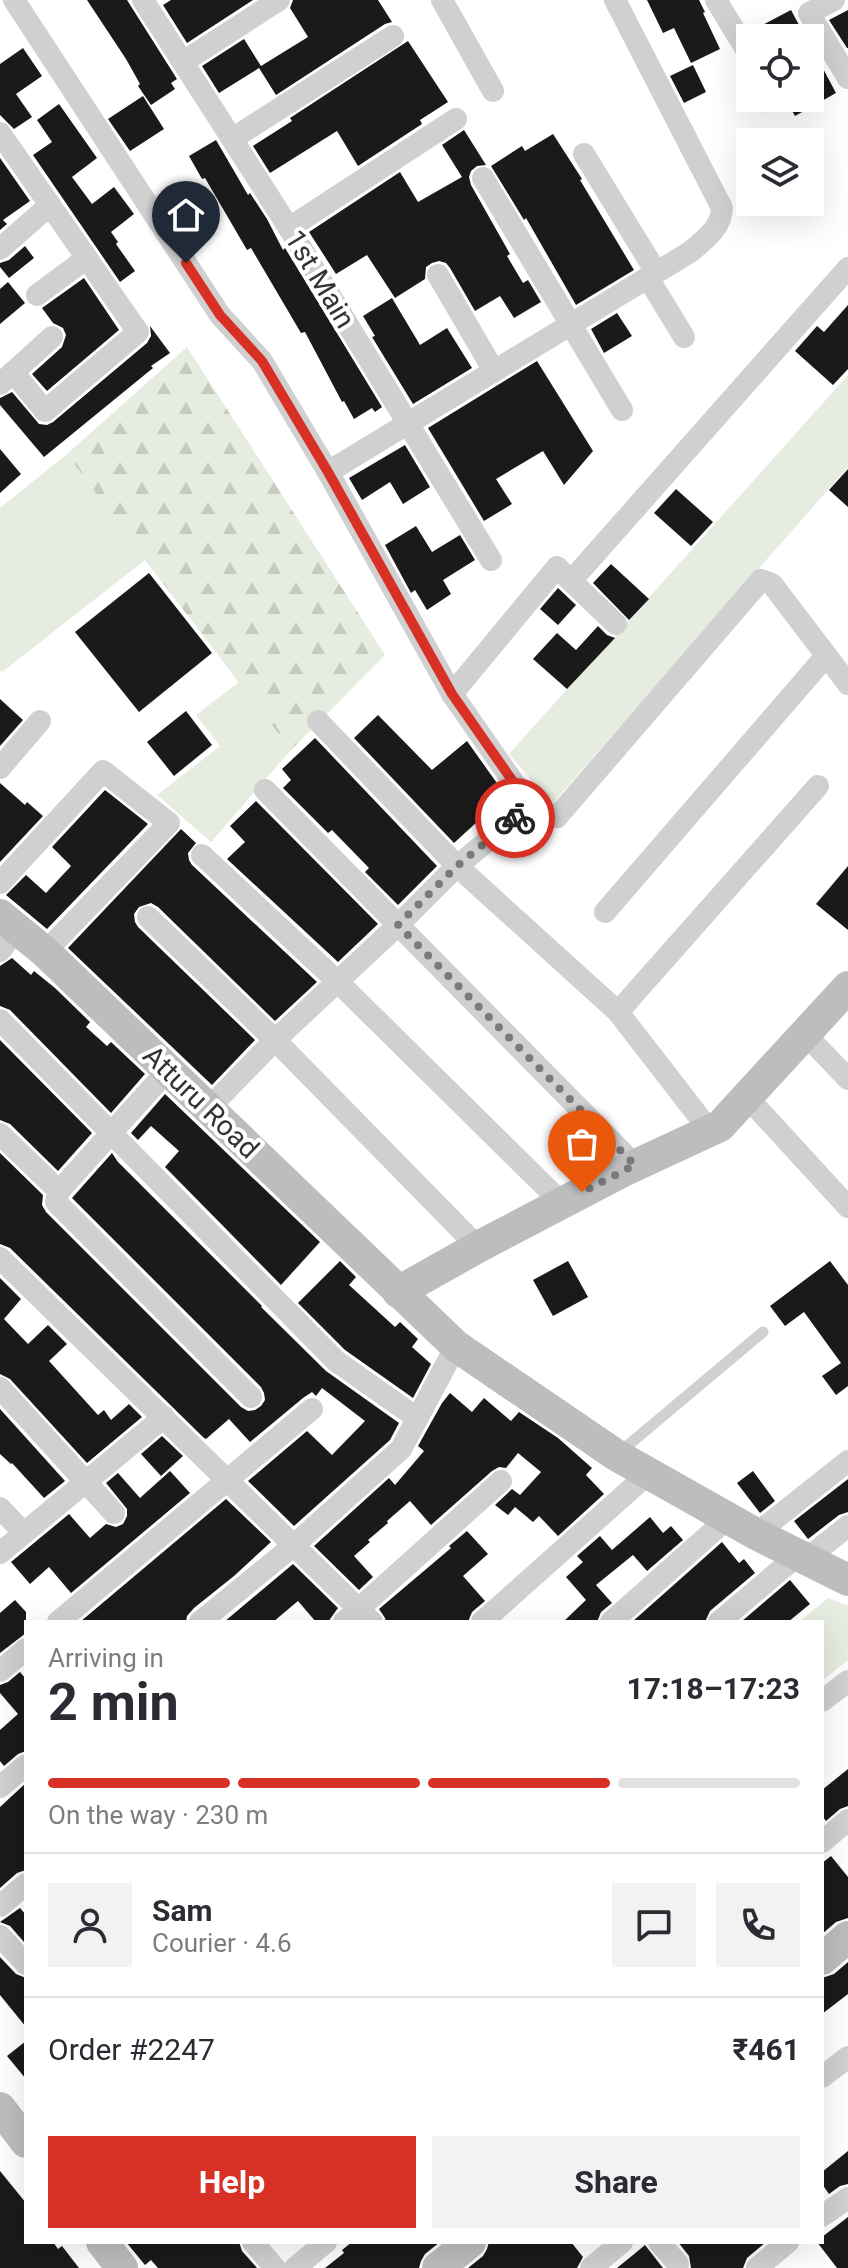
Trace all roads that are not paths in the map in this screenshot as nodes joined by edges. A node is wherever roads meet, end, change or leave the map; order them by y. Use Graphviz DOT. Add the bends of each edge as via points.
graph roads {
  1 [pos="14,0"];
  2 [pos="143,0"];
  3 [pos="279,0"];
  4 [pos="442,0"];
  5 [pos="615,0"];
  6 [pos="716,0"];
  7 [pos="834,0"];
  8 [pos="736,33"];
  9 [pos="393,36"];
  10 [pos="183,62"];
  11 [pos="848,78"];
  12 [pos="493,91"];
  13 [pos="456,119"];
  14 [pos="0,133"];
  15 [pos="232,139"];
  16 [pos="584,154"];
  17 [pos="483,178"];
  18 [pos="50,205"];
  19 [pos="289,228"];
  20 [pos="0,249"];
  21 [pos="87,258"];
  22 [pos="848,268"];
  23 [pos="438,275"];
  24 [pos="652,275"];
  25 [pos="37,295"];
  26 [pos="571,324"];
  27 [pos="52,337"];
  28 [pos="684,337"];
  29 [pos="494,371"];
  30 [pos="6,378"];
  31 [pos="622,410"];
  32 [pos="408,424"];
  33 [pos="328,472"];
  34 [pos="491,560"];
  35 [pos="571,581"];
  36 [pos="616,624"];
  37 [pos="826,656"];
  38 [pos="848,684"];
  39 [pos="452,694"];
  40 [pos="40,721"];
  41 [pos="318,721"];
  42 [pos="0,768"];
  43 [pos="818,786"];
  44 [pos="265,790"];
  45 [pos="530,806"];
  46 [pos="202,855"];
  47 [pos="457,866"];
  48 [pos="0,883"];
  49 [pos="605,912"];
  50 [pos="148,917"];
  51 [pos="398,925"];
  52 [pos="6,932"];
  53 [pos="45,952"];
  54 [pos="338,982"];
  55 [pos="848,987"];
  56 [pos="618,1012"];
  57 [pos="0,1020"];
  58 [pos="805,1034"];
  59 [pos="275,1040"];
  60 [pos="168,1070"];
  61 [pos="848,1079"];
  62 [pos="747,1097"];
  63 [pos="208,1109"];
  64 [pos="710,1131"];
  65 [pos="0,1134"];
  66 [pos="111,1134"];
  67 [pos="635,1165"];
  68 [pos="59,1191"];
  69 [pos="562,1203"];
  70 [pos="848,1207"];
  71 [pos="478,1247"];
  72 [pos="0,1258"];
  73 [pos="398,1292"];
  74 [pos="763,1332"];
  75 [pos="456,1346"];
  76 [pos="0,1388"];
  77 [pos="251,1397"];
  78 [pos="312,1409"];
  79 [pos="164,1417"];
  80 [pos="417,1418"];
  81 [pos="616,1455"];
  82 [pos="848,1461"];
  83 [pos="649,1473"];
  84 [pos="228,1480"];
  85 [pos="86,1481"];
  86 [pos="501,1481"];
  87 [pos="0,1508"];
  88 [pos="114,1513"];
  89 [pos="742,1526"];
  90 [pos="848,1526"];
  91 [pos="24,1533"];
  92 [pos="293,1546"];
  93 [pos="0,1553"];
  94 [pos="802,1557"];
  95 [pos="848,1580"];
  96 [pos="358,1618"];
  97 [pos="60,1620"];
  98 [pos="202,1620"];
  99 [pos="484,1620"];
  100 [pos="614,1620"];
  101 [pos="722,1620"];
  102 [pos="848,1681"];
  103 [pos="824,1699"];
  104 [pos="24,1767"];
  105 [pos="0,1787"];
  106 [pos="848,1820"];
  107 [pos="824,1840"];
  108 [pos="24,1886"];
  109 [pos="0,1906"];
  110 [pos="0,1936"];
  111 [pos="848,1937"];
  112 [pos="824,1957"];
  113 [pos="24,1962"];
  114 [pos="848,2057"];
  115 [pos="824,2075"];
  116 [pos="0,2108"];
  117 [pos="24,2139"];
  118 [pos="848,2198"];
  119 [pos="824,2215"];
  120 [pos="104,2244"];
  121 [pos="255,2244"];
  122 [pos="324,2244"];
  123 [pos="468,2244"];
  124 [pos="620,2244"];
  125 [pos="661,2244"];
  126 [pos="786,2244"];
  127 [pos="678,2264"];
  128 [pos="122,2268"];
  129 [pos="275,2268"];
  130 [pos="295,2268"];
  131 [pos="438,2268"];
  132 [pos="591,2268"];
  133 [pos="757,2268"];
  1 -- 33 [label="street" via="220,315 262,361"];
  2 -- 10 [label="street, 1st Main"];
  3 -- 10 [label="street"];
  4 -- 12 [label="street"];
  5 -- 24 [label="street" via="722,208 716,229"];
  6 -- 8 [label="street"];
  7 -- 11 [label="street" via="809,13"];
  9 -- 15 [label="street"];
  10 -- 15 [label="street, 1st Main"];
  13 -- 19 [label="street"];
  14 -- 18 [label="street"];
  15 -- 19 [label="street, 1st Main"];
  16 -- 24 [label="street"];
  17 -- 26 [label="street"];
  18 -- 20 [label="street"];
  18 -- 21 [label="street"];
  19 -- 32 [label="street, 1st Main"];
  21 -- 25 [label="street"];
  21 -- 30 [label="street" via="138,332 45,411"];
  22 -- 35 [label="street"];
  23 -- 29 [label="street"];
  24 -- 26 [label="street"];
  24 -- 28 [label="street"];
  26 -- 29 [label="street"];
  26 -- 31 [label="street"];
  27 -- 30 [label="street"];
  29 -- 32 [label="street"];
  32 -- 33 [label="street"];
  32 -- 34 [label="street, 1st Main"];
  33 -- 39 [label="street"];
  35 -- 36 [label="street"];
  35 -- 39 [label="street" via="557,567"];
  37 -- 38 [label="street"];
  37 -- 45 [label="street" via="772,584 761,580 557,817"];
  37 -- 49 [label="street"];
  39 -- 45 [label="street"];
  40 -- 42 [label="street"];
  41 -- 47 [label="street"];
  43 -- 56 [label="street"];
  44 -- 51 [label="street"];
  45 -- 47 [label="street"];
  46 -- 54 [label="street"];
  47 -- 51 [label="street"];
  47 -- 56 [label="street"];
  48 -- 53 [label="street" via="103,771 169,823"];
  50 -- 59 [label="street"];
  51 -- 54 [label="street"];
  51 -- 67 [label="street"];
  52 -- 53 [label="street, Atturu Road"];
  53 -- 60 [label="street, Atturu Road"];
  54 -- 59 [label="street"];
  54 -- 69 [label="street"];
  55 -- 58 [label="street"];
  56 -- 64 [label="street"];
  57 -- 66 [label="street"];
  58 -- 61 [label="street"];
  58 -- 62 [label="street"];
  59 -- 63 [label="street"];
  59 -- 71 [label="street"];
  60 -- 63 [label="street, Atturu Road"];
  60 -- 66 [label="street"];
  62 -- 64 [label="street"];
  62 -- 70 [label="street"];
  63 -- 73 [label="street, Atturu Road"];
  64 -- 67 [label="street"];
  65 -- 68 [label="street"];
  66 -- 68 [label="street"];
  66 -- 80 [label="street" via="336,1361"];
  67 -- 69 [label="street"];
  68 -- 77 [label="street" via="56,1202"];
  69 -- 71 [label="street"];
  71 -- 73 [label="street"];
  72 -- 79 [label="street"];
  73 -- 75 [label="street, Atturu Road"];
  74 -- 81 [label="lane"];
  75 -- 80 [label="street"];
  75 -- 81 [label="street, Atturu Road"];
  76 -- 85 [label="street"];
  78 -- 84 [label="street"];
  79 -- 84 [label="street"];
  79 -- 85 [label="street"];
  80 -- 92 [label="street" via="401,1449"];
  81 -- 83 [label="street, Atturu Road"];
  82 -- 89 [label="street"];
  83 -- 89 [label="street, Atturu Road"];
  83 -- 99 [label="street"];
  84 -- 92 [label="street"];
  84 -- 97 [label="street"];
  85 -- 88 [label="street"];
  85 -- 91 [label="street"];
  86 -- 96 [label="street"];
  87 -- 91 [label="street"];
  89 -- 94 [label="street, Atturu Road"];
  89 -- 100 [label="street"];
  90 -- 94 [label="street"];
  91 -- 93 [label="street"];
  92 -- 96 [label="street"];
  92 -- 98 [label="street"];
  94 -- 95 [label="street, Atturu Road"];
  94 -- 101 [label="street"];
  102 -- 103 [label="street"];
  104 -- 105 [label="street"];
  106 -- 107 [label="street"];
  108 -- 109 [label="street"];
  110 -- 113 [label="street"];
  111 -- 112 [label="street"];
  114 -- 115 [label="street"];
  116 -- 117 [label="street"];
  118 -- 119 [label="street"];
  120 -- 128 [label="street"];
  121 -- 129 [label="street"];
  122 -- 130 [label="street"];
  123 -- 131 [label="street"];
  124 -- 132 [label="street"];
  125 -- 127 [label="street"];
  126 -- 133 [label="street"];
}
